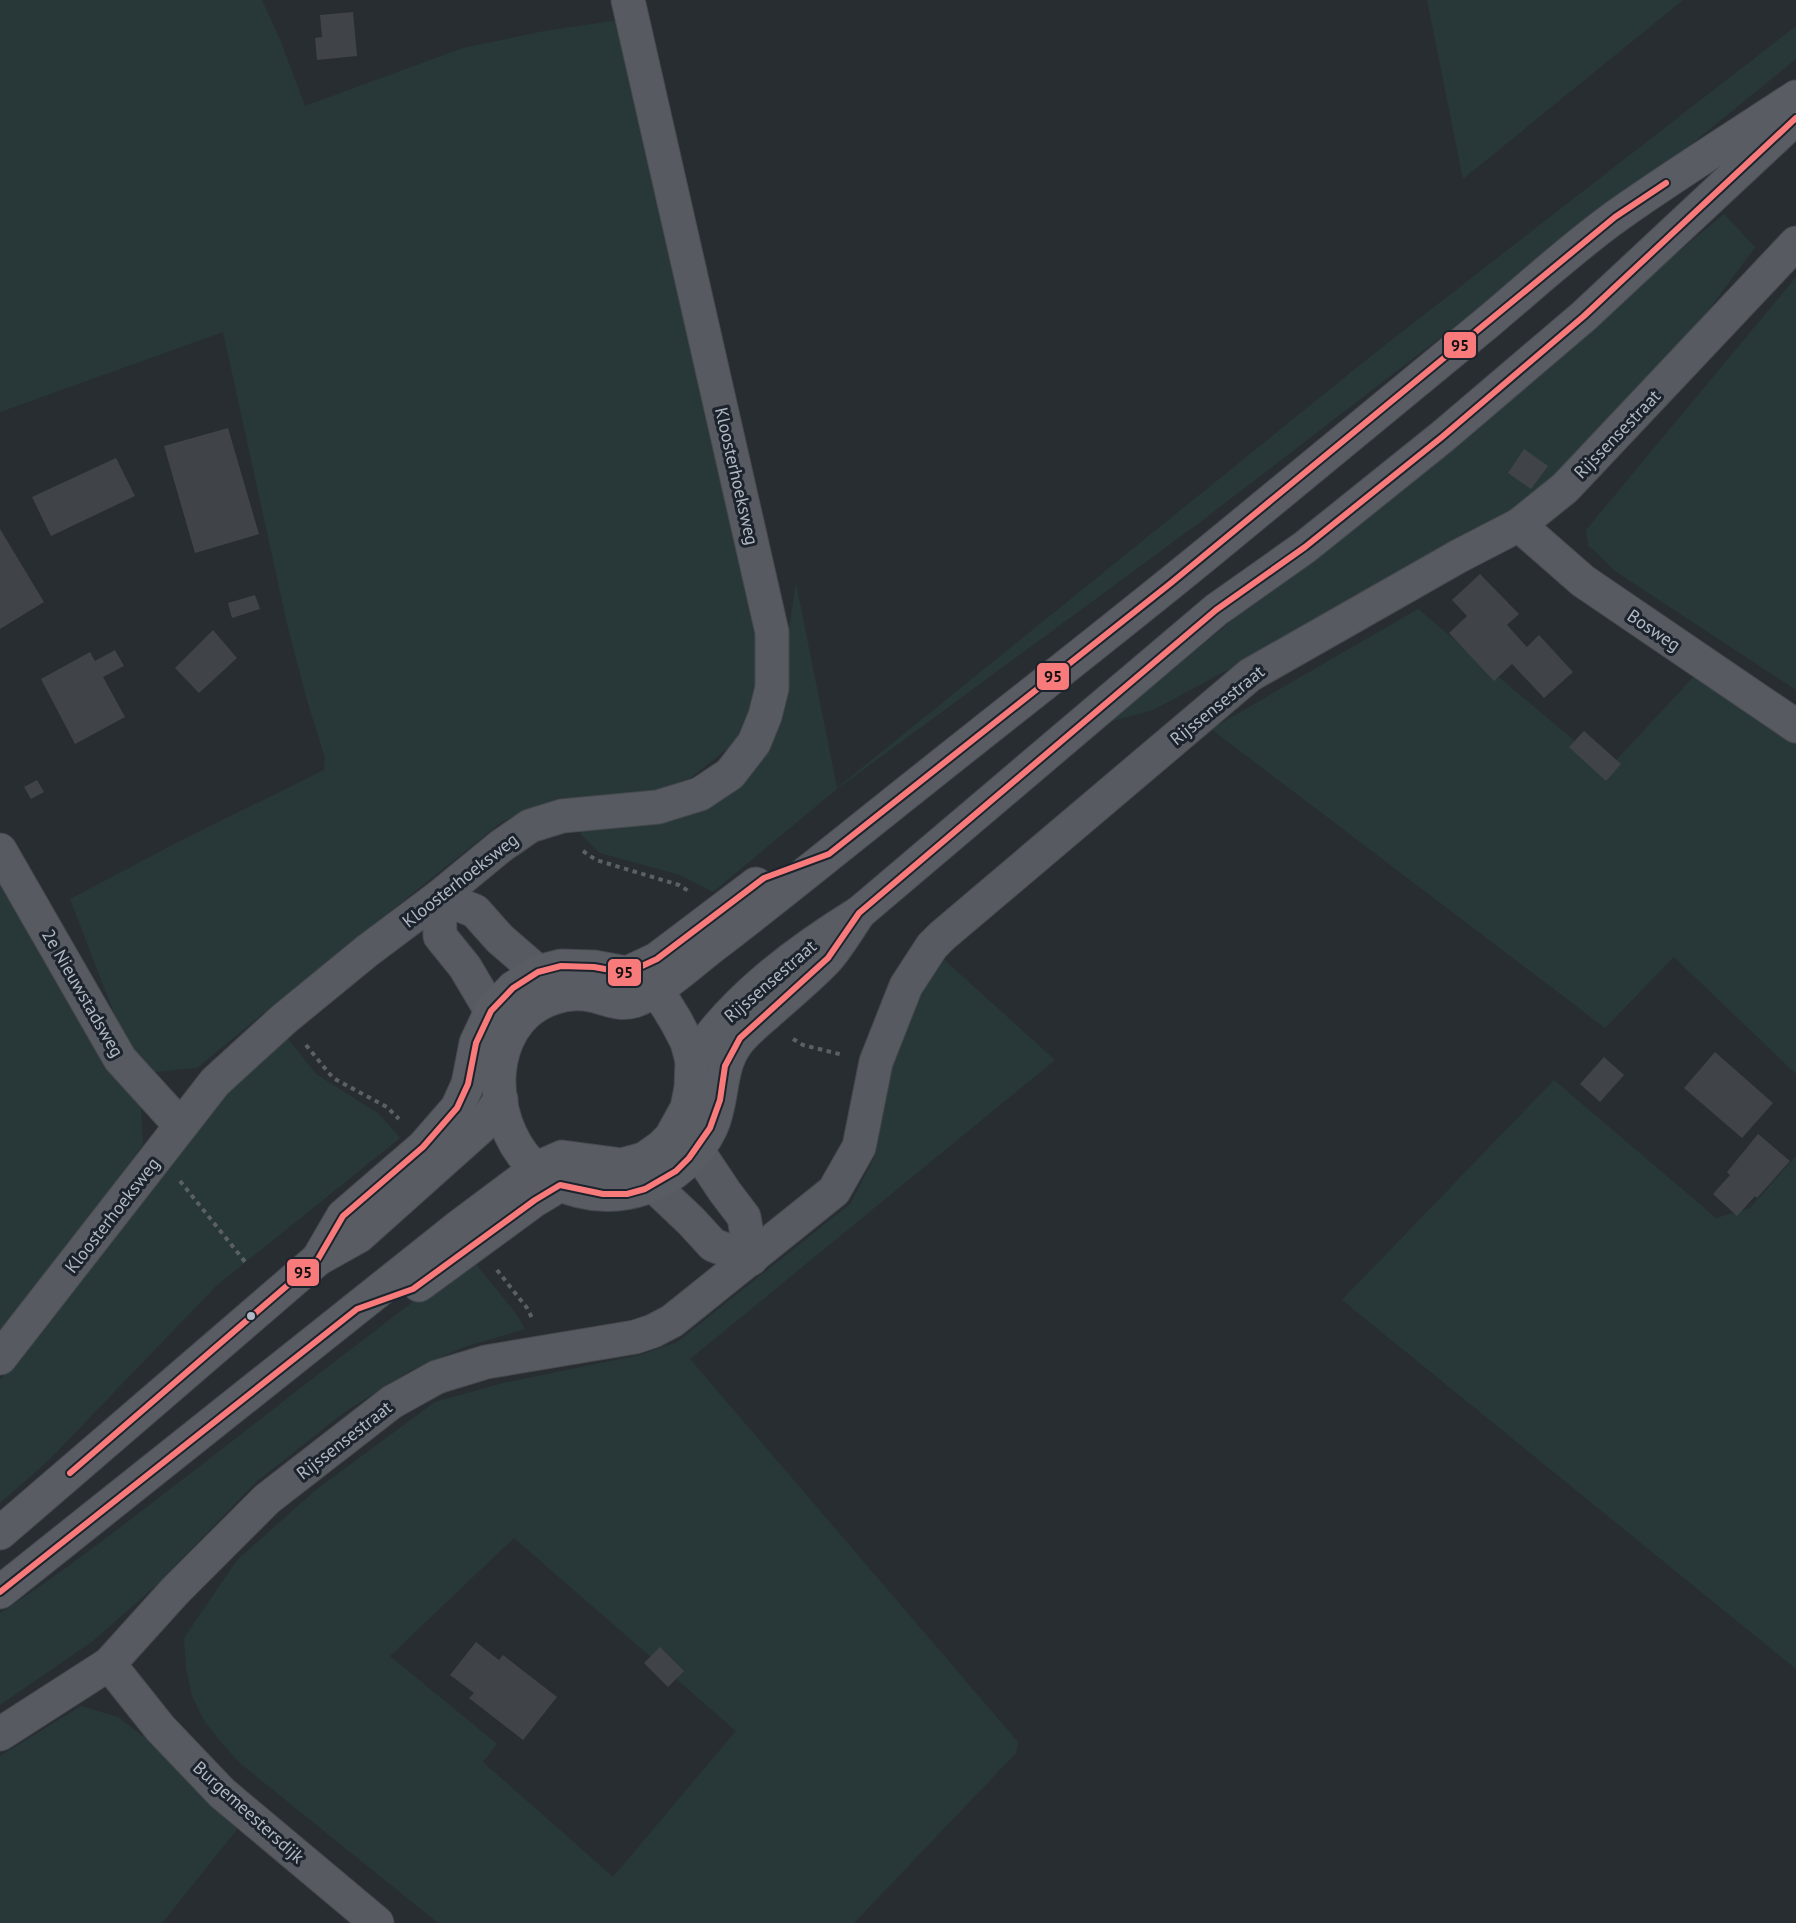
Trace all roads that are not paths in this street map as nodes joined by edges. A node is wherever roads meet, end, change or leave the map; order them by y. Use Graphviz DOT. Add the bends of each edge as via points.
graph roads {
  1 [pos="628,0"];
  2 [pos="1796,97"];
  3 [pos="1796,118"];
  4 [pos="1796,243"];
  5 [pos="1519,525"];
  6 [pos="1796,726"];
  7 [pos="0,850"];
  8 [pos="439,897"];
  9 [pos="859,912"];
  10 [pos="538,972"];
  11 [pos="640,982"];
  12 [pos="491,1011"];
  13 [pos="508,1040"];
  14 [pos="692,1061"];
  15 [pos="501,1099"];
  16 [pos="681,1121"];
  17 [pos="180,1125"];
  18 [pos="697,1150"];
  19 [pos="548,1177"];
  20 [pos="653,1185"];
  21 [pos="318,1259"];
  22 [pos="751,1259"];
  23 [pos="0,1358"];
  24 [pos="0,1533"];
  25 [pos="0,1592"];
  26 [pos="109,1664"];
  27 [pos="0,1734"];
  28 [pos="377,1923"];
  1 -- 8 [label="street, Kloosterhoeksweg" via="772,632 772,688 754,743 730,774 700,794 658,807 562,816 530,826"];
  2 -- 11 [label="main road" via="1615,217 1171,583 829,854"];
  3 -- 9 [label="main road, Rijssensestraat" via="1584,316 1442,437 1305,547 1216,610"];
  4 -- 5 [label="street, Rijssensestraat" via="1565,489"];
  5 -- 6 [label="street, Bosweg" via="1583,582"];
  5 -- 22 [label="street, Rijssensestraat" via="1250,675 942,936 906,986 876,1062 860,1147 834,1191"];
  7 -- 17 [label="street, 2e Nieuwstadsweg" via="120,1059"];
  8 -- 10 [label="street" via="475,911"];
  8 -- 12 [label="street" via="440,936 465,967"];
  8 -- 17 [label="street, Kloosterhoeksweg" via="284,1019 215,1082"];
  9 -- 14 [label="main road, Rijssensestraat" via="813,941 753,992 710,1035"];
  9 -- 18 [label="main road, Rijssensestraat" via="830,956 742,1036 729,1053 718,1107"];
  10 -- 11 [label="main road" via="561,966 594,967"];
  10 -- 12 [label="main road" via="513,988"];
  11 -- 13 [label="main road" via="630,1003 585,993 546,1001 518,1022"];
  11 -- 14 [label="main road" via="665,1003 687,1042"];
  12 -- 13 [label="main road"];
  12 -- 21 [label="main road" via="457,1108 440,1129 343,1216"];
  13 -- 15 [label="main road" via="500,1079"];
  14 -- 16 [label="main road" via="691,1088"];
  15 -- 19 [label="main road" via="514,1144"];
  15 -- 21 [label="main road" via="482,1126 358,1236"];
  16 -- 18 [label="main road"];
  16 -- 19 [label="main road" via="661,1148 644,1159 622,1165 562,1157"];
  17 -- 23 [label="street, Kloosterhoeksweg"];
  18 -- 20 [label="main road, Rijssensestraat" via="676,1171"];
  18 -- 22 [label="street" via="744,1217"];
  19 -- 20 [label="main road, Rijssensestraat" via="585,1192 611,1195"];
  19 -- 25 [label="main road" via="461,1224"];
  20 -- 22 [label="street" via="713,1245"];
  21 -- 24 [label="main road"];
  22 -- 26 [label="street, Rijssensestraat" via="672,1321 653,1331 486,1362 437,1377 392,1402 267,1499"];
  26 -- 27 [label="street, Rijssensestraat"];
  26 -- 28 [label="street, Burgemeestersdijk" via="160,1728 222,1793"];
}
